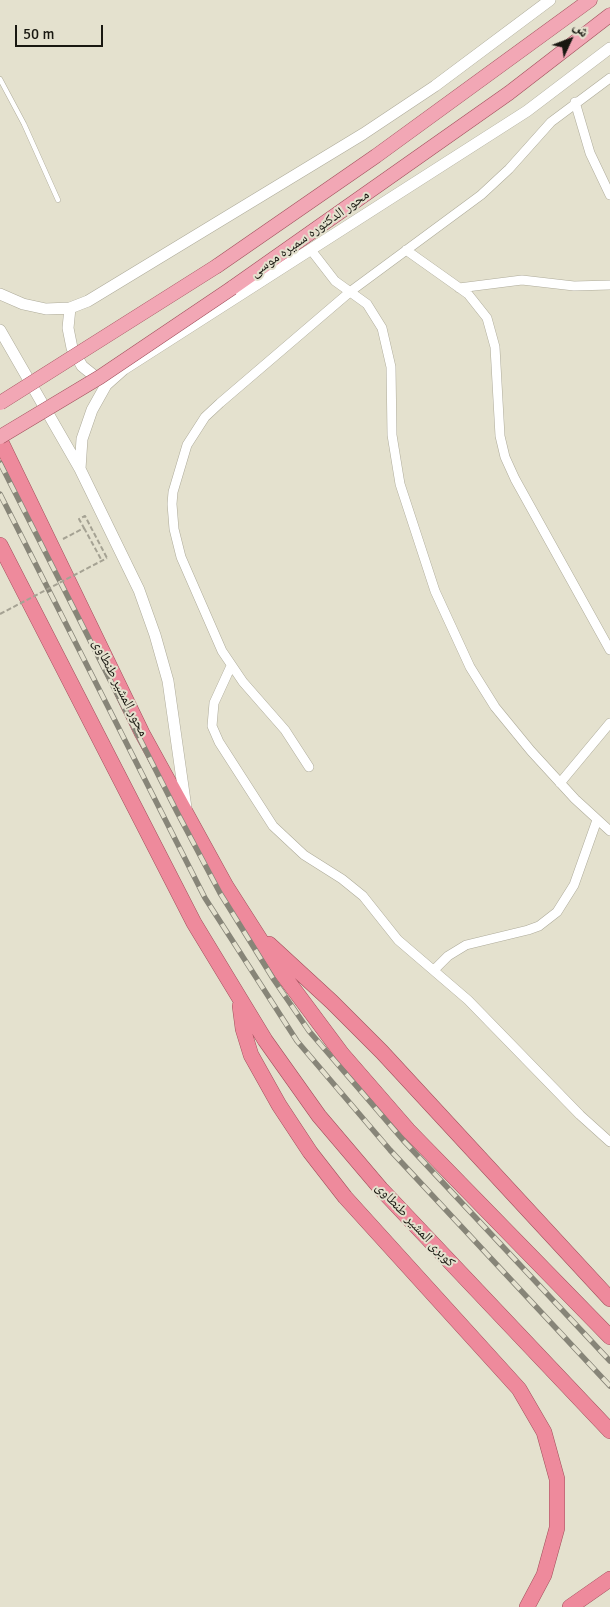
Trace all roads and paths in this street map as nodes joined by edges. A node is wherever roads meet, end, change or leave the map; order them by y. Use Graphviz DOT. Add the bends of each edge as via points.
graph roads {
  1 [pos="550,0"];
  2 [pos="590,0"];
  3 [pos="610,15"];
  4 [pos="610,48"];
  5 [pos="610,78"];
  6 [pos="0,80"];
  7 [pos="575,102"];
  8 [pos="610,196"];
  9 [pos="58,200"];
  10 [pos="311,250"];
  11 [pos="406,250"];
  12 [pos="610,285"];
  13 [pos="460,288"];
  14 [pos="351,291"];
  15 [pos="0,294"];
  16 [pos="70,308"];
  17 [pos="0,330"];
  18 [pos="106,385"];
  19 [pos="0,404"];
  20 [pos="0,438"];
  21 [pos="80,469"];
  22 [pos="84,528"];
  23 [pos="52,544"];
  24 [pos="2,553"];
  25 [pos="102,561"];
  26 [pos="0,614"];
  27 [pos="610,650"];
  28 [pos="231,666"];
  29 [pos="610,723"];
  30 [pos="309,767"];
  31 [pos="560,783"];
  32 [pos="186,815"];
  33 [pos="597,820"];
  34 [pos="610,831"];
  35 [pos="253,930"];
  36 [pos="434,969"];
  37 [pos="240,1002"];
  38 [pos="610,1142"];
  39 [pos="610,1299"];
  40 [pos="610,1337"];
  41 [pos="610,1431"];
  42 [pos="610,1579"];
  43 [pos="527,1607"];
  44 [pos="570,1607"];
  1 -- 16 [label="street" via="363,134 190,241 88,301"];
  2 -- 19 [label="main road, محور الدكتوره سميره موسى, bridge" via="376,156 217,266"];
  3 -- 20 [label="main road, محور الدكتوره سميره موسى, bridge" via="509,93 232,288 100,377"];
  4 -- 10 [label="street" via="527,111"];
  5 -- 7 [label="street"];
  6 -- 9 [label="lane"];
  7 -- 8 [label="street" via="590,153"];
  7 -- 11 [label="street" via="540,133 496,181"];
  10 -- 14 [label="street" via="329,275"];
  10 -- 18 [label="street" via="132,364"];
  11 -- 13 [label="street"];
  11 -- 14 [label="street"];
  12 -- 13 [label="street" via="574,286 522,280"];
  13 -- 27 [label="street" via="481,309 492,332 500,436 509,466"];
  14 -- 28 [label="street" via="212,410 192,435 183,455 173,492 172,517 177,543 214,636"];
  14 -- 31 [label="street" via="373,312 386,341 392,367 392,435 396,467 415,536 442,609 482,688"];
  15 -- 16 [label="street" via="34,307"];
  16 -- 18 [label="street" via="68,328 75,353 89,374"];
  17 -- 21 [label="street"];
  18 -- 21 [label="street" via="86,424"];
  20 -- 23 [label="highway, محور المشير طنطاوى"];
  21 -- 32 [label="street" via="130,568 155,635 172,703"];
  22 -- 23 [label="path"];
  22 -- 25 [label="path"];
  22 -- 25 [label="path, bridge" via="80,519 85,516 107,558"];
  23 -- 32 [label="highway, محور المشير طنطاوى" via="110,671"];
  24 -- 37 [label="highway" via="194,923"];
  25 -- 26 [label="path, bridge"];
  28 -- 30 [label="street" via="285,730"];
  28 -- 36 [label="street" via="214,703 212,726 266,816 281,835 304,855 363,896 398,940"];
  29 -- 31 [label="street"];
  31 -- 33 [label="street"];
  32 -- 35 [label="highway, محور المشير طنطاوى"];
  33 -- 34 [label="street"];
  33 -- 36 [label="street" via="574,885 557,912 528,930 466,945"];
  35 -- 39 [label="highway" via="369,1039"];
  35 -- 40 [label="highway" via="311,1014 375,1093"];
  36 -- 38 [label="street"];
  37 -- 41 [label="highway, كوبرى المشير طنطاوى" via="291,1077 349,1153"];
  37 -- 43 [label="highway" via="243,1029 251,1055 310,1152 345,1197 518,1389 544,1432 557,1479 557,1528 544,1575"];
  42 -- 44 [label="highway"];
}
